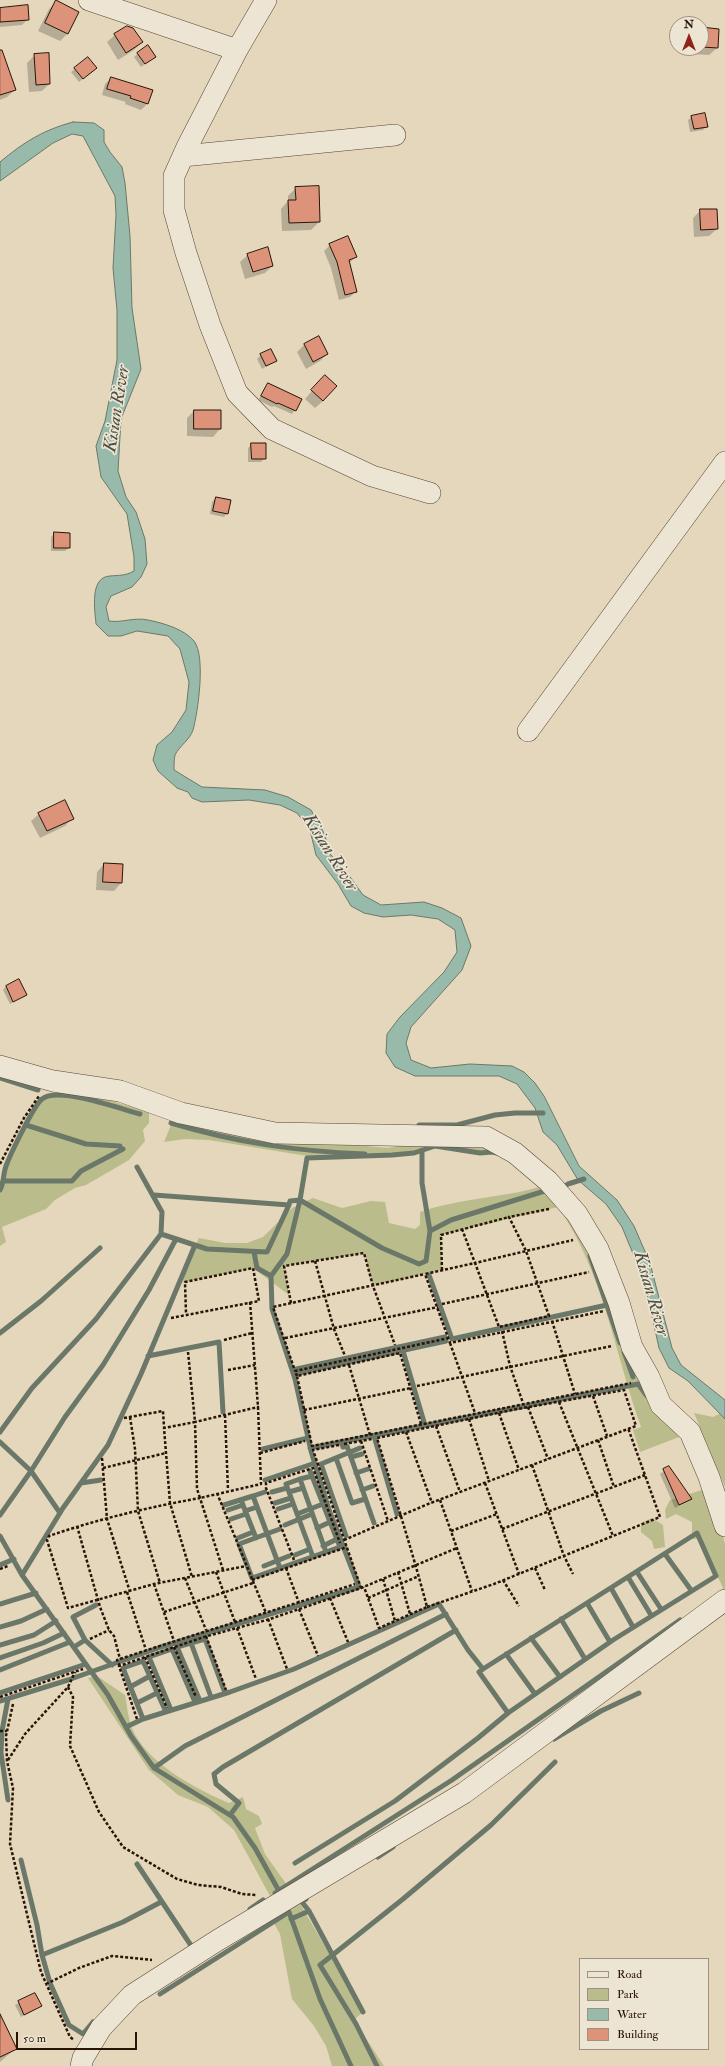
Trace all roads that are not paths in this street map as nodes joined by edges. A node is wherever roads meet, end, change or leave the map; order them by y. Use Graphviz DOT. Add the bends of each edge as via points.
graph roads {
  1 [pos="89,0"];
  2 [pos="266,0"];
  3 [pos="237,50"];
  4 [pos="395,135"];
  5 [pos="183,156"];
  6 [pos="725,462"];
  7 [pos="430,493"];
  8 [pos="528,731"];
  9 [pos="0,1066"];
  10 [pos="725,1526"];
  11 [pos="725,1600"];
  12 [pos="84,2058"];
  1 -- 3 [label="street"];
  2 -- 3 [label="street"];
  3 -- 5 [label="street"];
  4 -- 5 [label="street"];
  5 -- 7 [label="street" via="174,176 174,210 210,325 237,393 272,429 372,476"];
  6 -- 8 [label="street"];
  9 -- 10 [label="street" via="43,1078 120,1091 181,1113 274,1133 486,1137 515,1153 548,1181 577,1214 598,1249 619,1303 632,1347 661,1405 690,1432 709,1477"];
  11 -- 12 [label="street" via="464,1793 132,1995 101,2028"];
}
